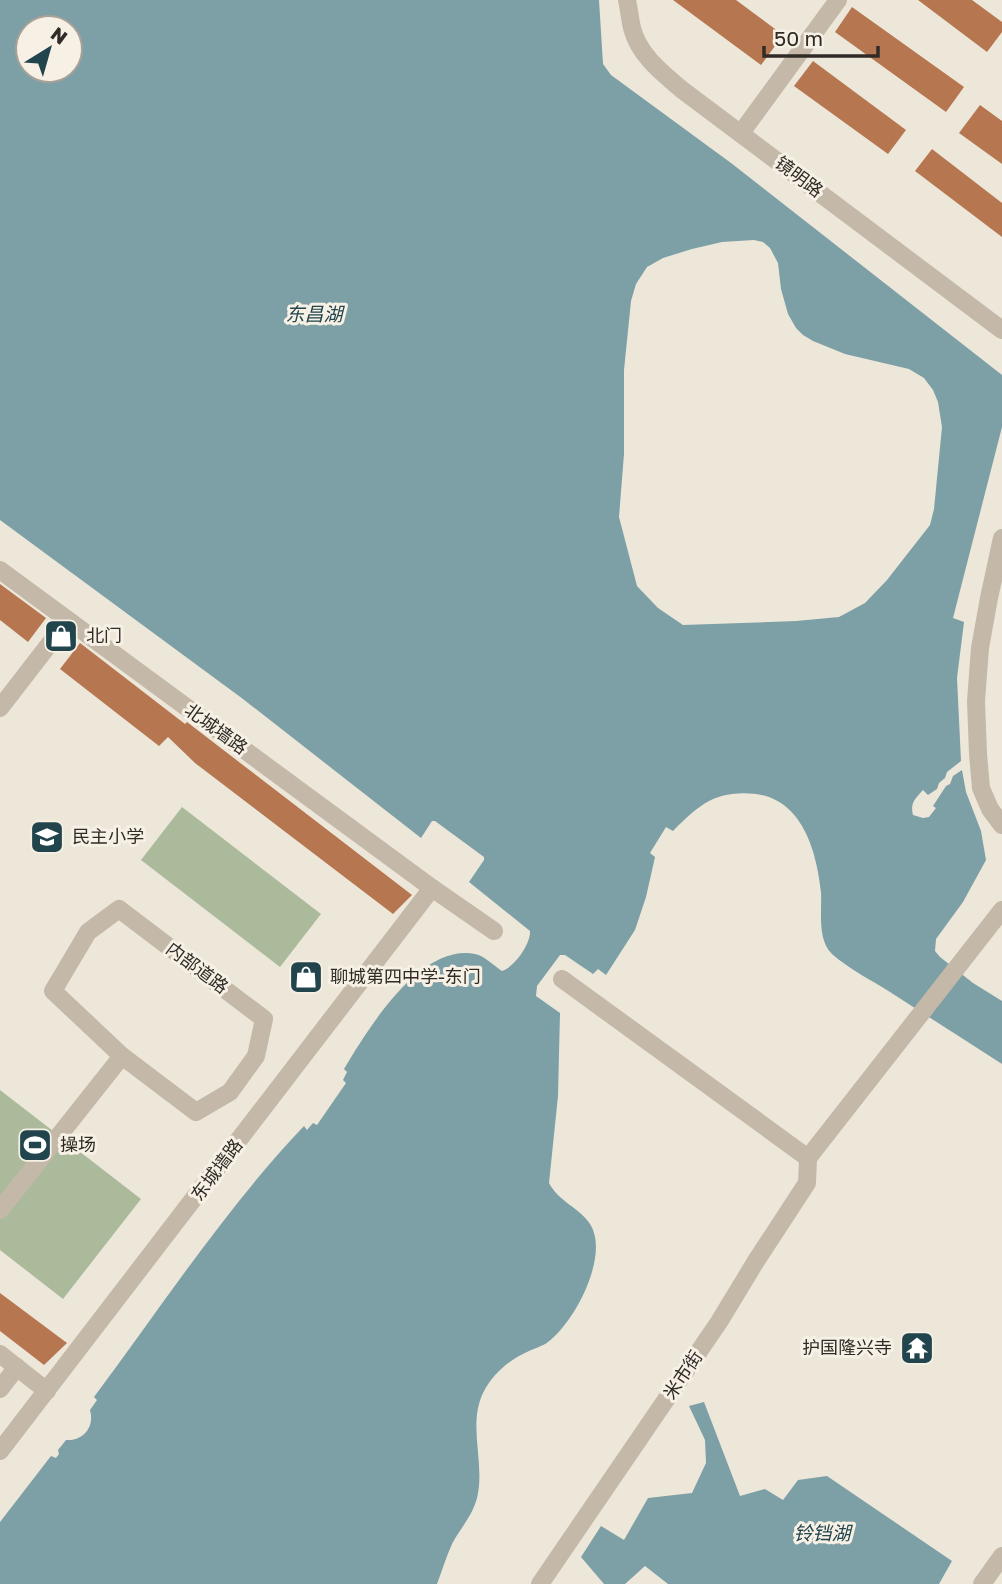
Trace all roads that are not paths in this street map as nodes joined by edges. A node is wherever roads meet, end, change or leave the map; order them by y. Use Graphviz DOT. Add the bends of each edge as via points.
graph roads {
  1 [pos="627,0"];
  2 [pos="838,0"];
  3 [pos="741,133"];
  4 [pos="1002,330"];
  5 [pos="1002,538"];
  6 [pos="0,570"];
  7 [pos="68,620"];
  8 [pos="0,708"];
  9 [pos="1002,825"];
  10 [pos="432,888"];
  11 [pos="1002,909"];
  12 [pos="494,931"];
  13 [pos="562,979"];
  14 [pos="121,1056"];
  15 [pos="808,1158"];
  16 [pos="0,1210"];
  17 [pos="0,1354"];
  18 [pos="17,1367"];
  19 [pos="0,1389"];
  20 [pos="47,1391"];
  21 [pos="0,1451"];
  22 [pos="1002,1556"];
  23 [pos="540,1584"];
  24 [pos="982,1584"];
  1 -- 3 [label="street, 镜明路" via="632,30 657,68"];
  2 -- 3 [label="street"];
  3 -- 4 [label="street, 镜明路"];
  5 -- 9 [label="street" via="980,648 976,701 981,788"];
  6 -- 7 [label="street, 北城墙路"];
  7 -- 8 [label="street"];
  7 -- 10 [label="street, 北城墙路"];
  10 -- 12 [label="street, 北城墙路"];
  10 -- 20 [label="street, 东城墙路"];
  11 -- 15 [label="street"];
  13 -- 15 [label="street"];
  14 -- 14 [label="street, 内部道路" via="196,1112 230,1092 256,1056 264,1019 119,909 88,932 53,991"];
  14 -- 16 [label="street"];
  15 -- 23 [label="street, 米市街" via="807,1183 719,1322"];
  17 -- 18 [label="street"];
  18 -- 19 [label="street"];
  18 -- 20 [label="street"];
  20 -- 21 [label="street, 东城墙路"];
  22 -- 24 [label="street"];
}
